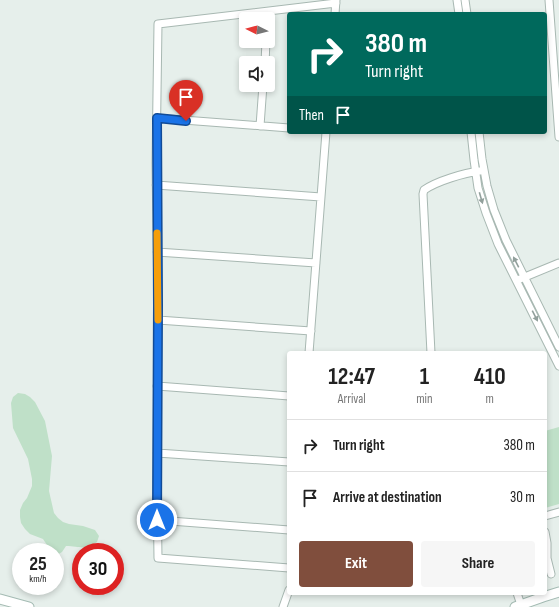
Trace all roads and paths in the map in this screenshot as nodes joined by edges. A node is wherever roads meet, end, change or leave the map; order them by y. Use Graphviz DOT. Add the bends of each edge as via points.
graph roads {
  1 [pos="457,0"];
  2 [pos="466,0"];
  3 [pos="549,0"];
  4 [pos="336,1"];
  5 [pos="268,11"];
  6 [pos="336,12"];
  7 [pos="459,12"];
  8 [pos="467,12"];
  9 [pos="262,92"];
  10 [pos="157,118"];
  11 [pos="260,126"];
  12 [pos="287,128"];
  13 [pos="326,134"];
  14 [pos="471,134"];
  15 [pos="479,134"];
  16 [pos="559,137"];
  17 [pos="484,170"];
  18 [pos="476,171"];
  19 [pos="156,185"];
  20 [pos="321,197"];
  21 [pos="157,252"];
  22 [pos="316,263"];
  23 [pos="559,263"];
  24 [pos="524,278"];
  25 [pos="517,281"];
  26 [pos="158,320"];
  27 [pos="311,331"];
  28 [pos="559,346"];
  29 [pos="309,351"];
  30 [pos="431,351"];
  31 [pos="559,366"];
  32 [pos="157,386"];
  33 [pos="287,396"];
  34 [pos="157,453"];
  35 [pos="287,462"];
  36 [pos="559,512"];
  37 [pos="547,515"];
  38 [pos="157,520"];
  39 [pos="287,530"];
  40 [pos="547,543"];
  41 [pos="547,558"];
  42 [pos="547,558"];
  43 [pos="287,568"];
  44 [pos="551,574"];
  45 [pos="559,592"];
  46 [pos="287,595"];
  47 [pos="517,595"];
  48 [pos="0,599"];
  49 [pos="518,606"];
  50 [pos="29,607"];
  51 [pos="283,607"];
  1 -- 7 [label="street"];
  2 -- 8 [label="street"];
  3 -- 16 [label="street"];
  4 -- 5 [label="street"];
  4 -- 6 [label="street"];
  5 -- 10 [label="street" via="158,24"];
  9 -- 11 [label="street"];
  10 -- 11 [label="street"];
  10 -- 19 [label="street"];
  11 -- 12 [label="street"];
  13 -- 20 [label="street"];
  14 -- 18 [label="street"];
  15 -- 17 [label="street"];
  17 -- 18 [label="street"];
  24 -- 17 [label="street, one-way" via="494,210"];
  18 -- 25 [label="street, one-way" via="486,213"];
  18 -- 30 [label="street" via="424,190"];
  19 -- 20 [label="street"];
  19 -- 21 [label="street"];
  20 -- 22 [label="street"];
  21 -- 22 [label="street"];
  21 -- 26 [label="street"];
  22 -- 27 [label="street"];
  23 -- 24 [label="street"];
  24 -- 25 [label="street"];
  24 -- 28 [label="street"];
  25 -- 31 [label="street, one-way"];
  26 -- 27 [label="street"];
  26 -- 32 [label="street"];
  27 -- 29 [label="street"];
  32 -- 33 [label="street"];
  32 -- 34 [label="street"];
  34 -- 35 [label="street"];
  34 -- 38 [label="street"];
  36 -- 37 [label="street"];
  38 -- 39 [label="street"];
  38 -- 43 [label="street" via="158,558"];
  40 -- 41 [label="street"];
  42 -- 44 [label="street"];
  45 -- 49 [label="street"];
  46 -- 51 [label="street"];
  47 -- 49 [label="street"];
  48 -- 50 [label="street"];
}
